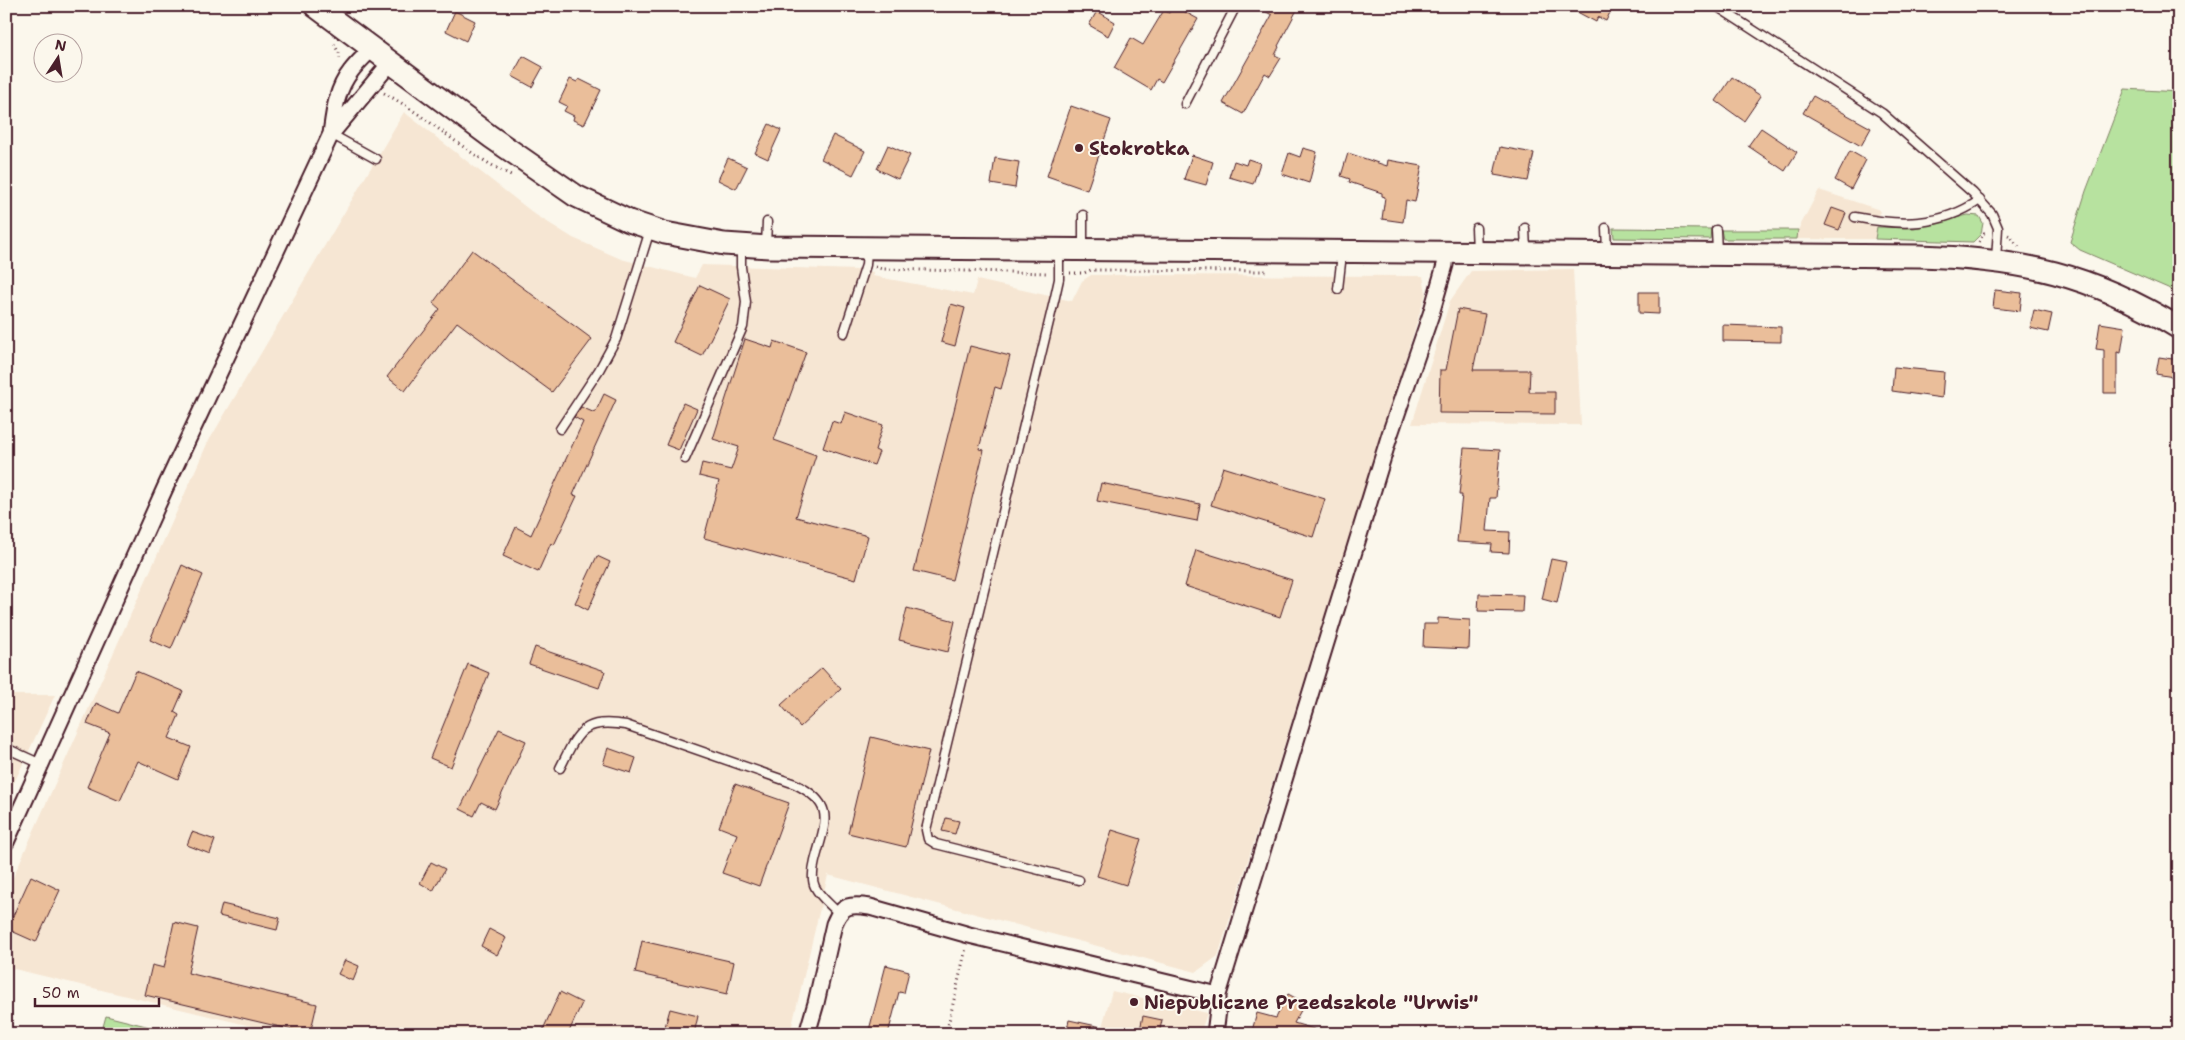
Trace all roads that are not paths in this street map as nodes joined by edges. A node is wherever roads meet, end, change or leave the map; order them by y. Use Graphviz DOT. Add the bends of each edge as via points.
graph roads {
  1 [pos="316,6"];
  2 [pos="1236,6"];
  3 [pos="1716,6"];
  4 [pos="372,48"];
  5 [pos="391,62"];
  6 [pos="1185,104"];
  7 [pos="331,134"];
  8 [pos="376,159"];
  9 [pos="1980,200"];
  10 [pos="1083,216"];
  11 [pos="1855,217"];
  12 [pos="767,222"];
  13 [pos="1476,228"];
  14 [pos="1525,228"];
  15 [pos="1606,228"];
  16 [pos="650,229"];
  17 [pos="1716,230"];
  18 [pos="741,246"];
  19 [pos="766,247"];
  20 [pos="867,248"];
  21 [pos="1059,250"];
  22 [pos="1083,250"];
  23 [pos="1342,252"];
  24 [pos="1446,253"];
  25 [pos="1477,253"];
  26 [pos="1526,254"];
  27 [pos="1607,254"];
  28 [pos="1717,255"];
  29 [pos="1996,260"];
  30 [pos="1338,289"];
  31 [pos="2179,328"];
  32 [pos="844,333"];
  33 [pos="560,429"];
  34 [pos="685,459"];
  35 [pos="6,748"];
  36 [pos="41,764"];
  37 [pos="560,768"];
  38 [pos="6,842"];
  39 [pos="1079,880"];
  40 [pos="838,913"];
  41 [pos="1218,995"];
  42 [pos="807,1034"];
  43 [pos="1215,1034"];
  1 -- 4 [label="main road"];
  2 -- 6 [label="lane"];
  3 -- 9 [label="lane" via="1882,113"];
  4 -- 5 [label="main road"];
  4 -- 7 [label="street" via="343,83 336,101"];
  5 -- 7 [label="street"];
  5 -- 16 [label="main road" via="566,190"];
  7 -- 8 [label="lane"];
  7 -- 36 [label="street" via="165,488"];
  9 -- 11 [label="lane" via="1961,211 1916,223 1885,223"];
  9 -- 29 [label="lane" via="1992,214 1998,228"];
  10 -- 22 [label="lane"];
  12 -- 19 [label="lane"];
  13 -- 25 [label="lane"];
  14 -- 26 [label="lane"];
  15 -- 27 [label="lane"];
  16 -- 18 [label="main road"];
  16 -- 33 [label="lane" via="616,339"];
  17 -- 28 [label="lane"];
  18 -- 19 [label="main road"];
  18 -- 34 [label="lane" via="746,302 743,327"];
  19 -- 20 [label="main road"];
  20 -- 21 [label="main road"];
  20 -- 32 [label="lane" via="866,265"];
  21 -- 22 [label="main road"];
  21 -- 39 [label="lane" via="1055,297 926,830 928,839 936,844"];
  22 -- 23 [label="main road"];
  23 -- 24 [label="main road"];
  23 -- 30 [label="lane"];
  24 -- 25 [label="main road"];
  24 -- 41 [label="street" via="1431,314 1390,434"];
  25 -- 26 [label="main road"];
  26 -- 27 [label="main road"];
  27 -- 28 [label="main road"];
  28 -- 29 [label="main road" via="1920,256"];
  29 -- 31 [label="main road" via="2036,267 2083,281 2122,297"];
  35 -- 36 [label="lane"];
  36 -- 38 [label="street"];
  37 -- 40 [label="lane" via="577,734 608,722 626,725 809,791 820,801 825,812 814,865 814,882 820,894"];
  40 -- 41 [label="street" via="855,905 870,907 969,935"];
  40 -- 42 [label="street"];
  41 -- 43 [label="street"];
}
